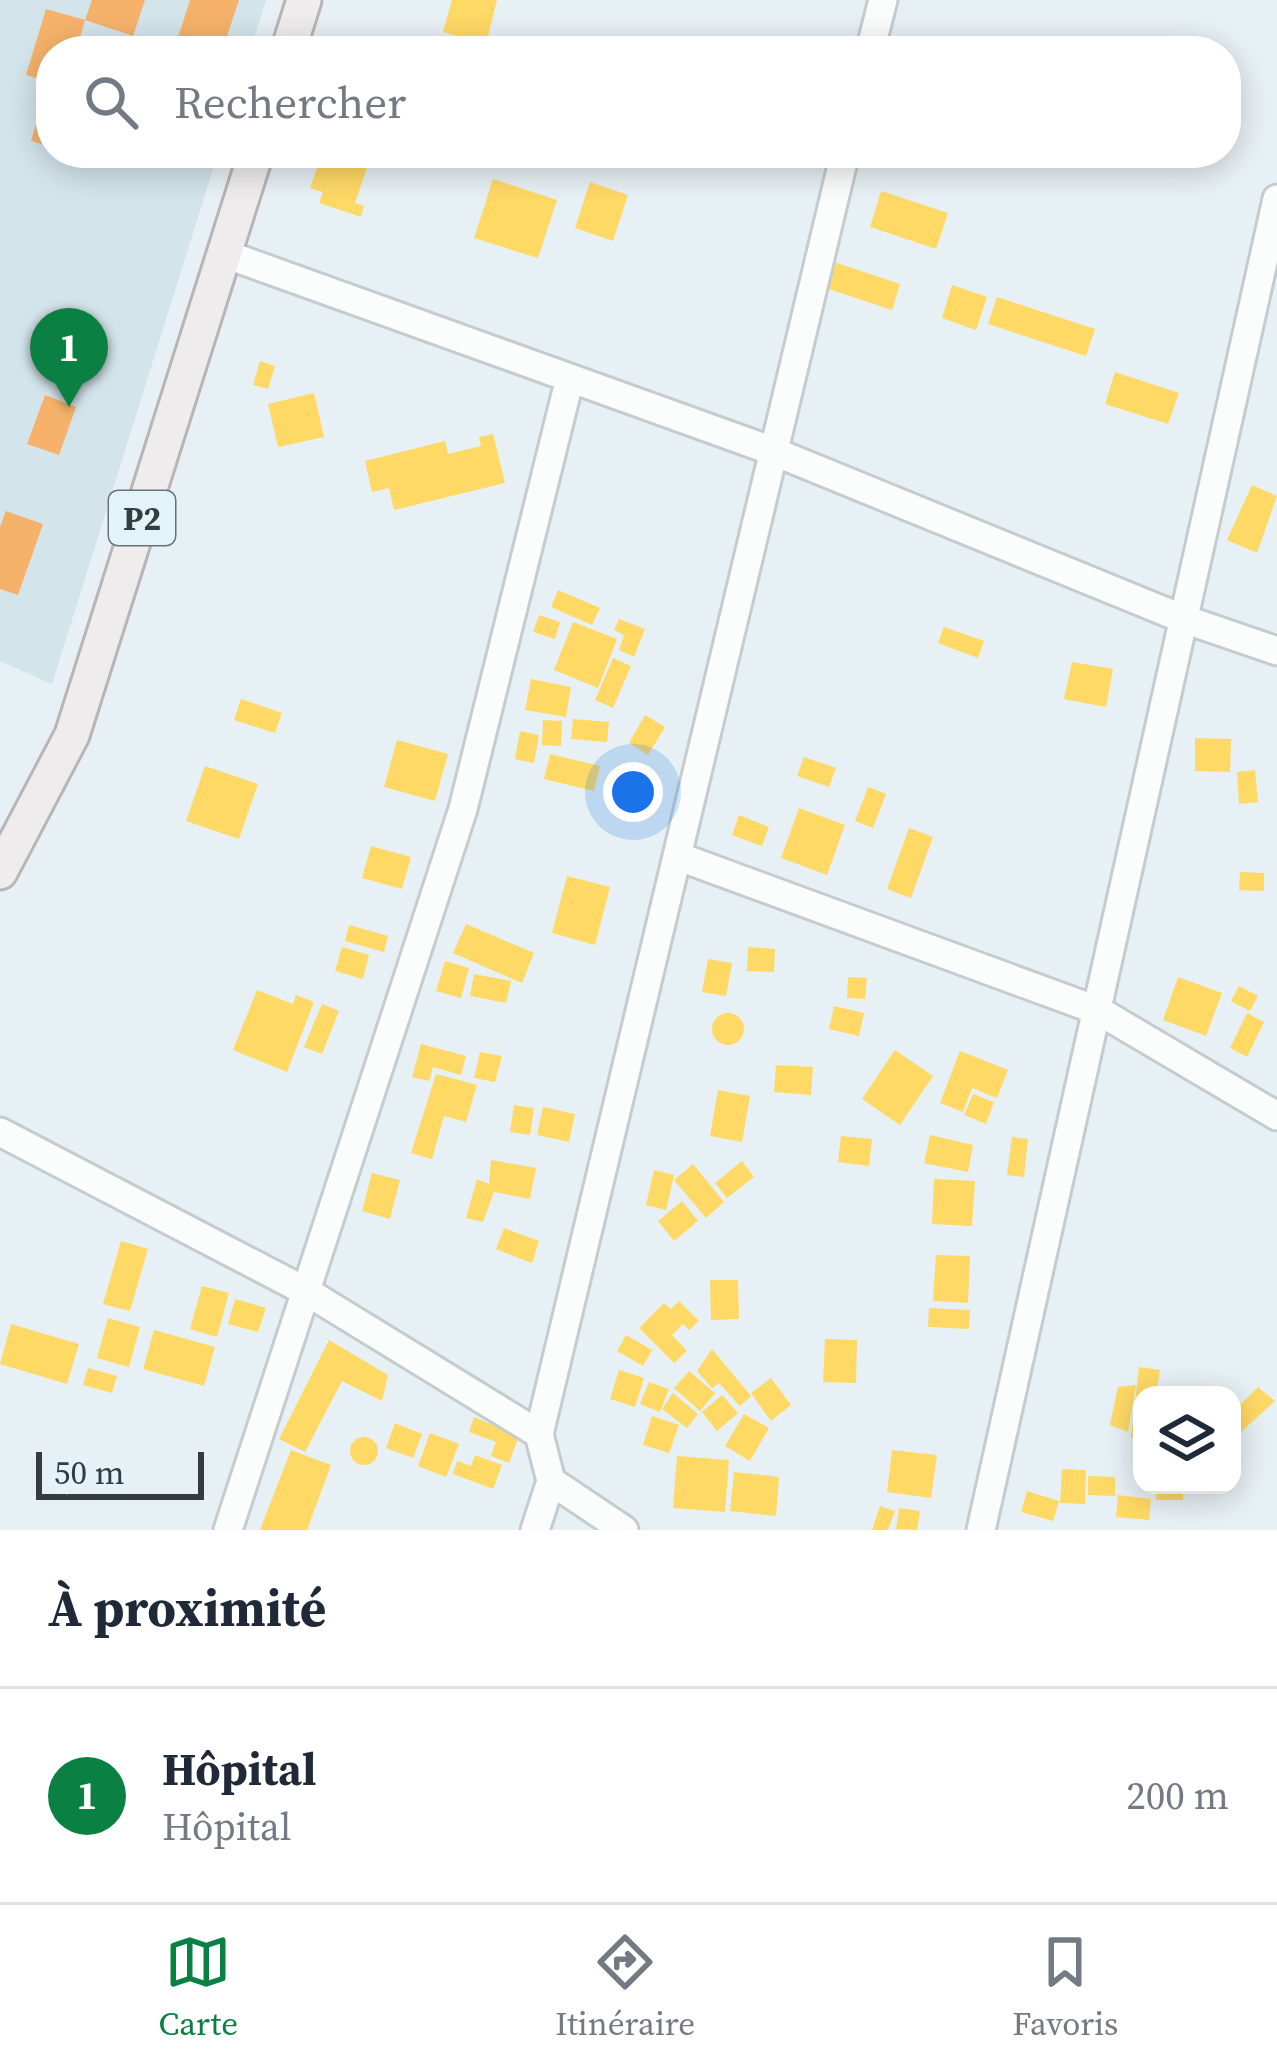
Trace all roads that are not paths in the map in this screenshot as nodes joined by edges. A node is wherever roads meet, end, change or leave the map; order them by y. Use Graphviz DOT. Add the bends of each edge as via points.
graph roads {
  1 [pos="304,0"];
  2 [pos="883,0"];
  3 [pos="293,36"];
  4 [pos="874,36"];
  5 [pos="251,168"];
  6 [pos="840,168"];
  7 [pos="1277,199"];
  8 [pos="225,254"];
  9 [pos="570,378"];
  10 [pos="770,450"];
  11 [pos="1180,618"];
  12 [pos="1277,651"];
  13 [pos="677,856"];
  14 [pos="0,872"];
  15 [pos="1099,1011"];
  16 [pos="1277,1116"];
  17 [pos="0,1132"];
  18 [pos="309,1294"];
  19 [pos="539,1434"];
  20 [pos="550,1481"];
  21 [pos="228,1530"];
  22 [pos="535,1530"];
  23 [pos="623,1530"];
  24 [pos="981,1530"];
  1 -- 3 [label="main road"];
  2 -- 4 [label="street"];
  5 -- 8 [label="main road, P2"];
  6 -- 10 [label="street"];
  7 -- 11 [label="street"];
  8 -- 9 [label="street"];
  8 -- 14 [label="main road, P2" via="72,735"];
  9 -- 10 [label="street"];
  9 -- 18 [label="street" via="463,809"];
  10 -- 11 [label="street"];
  10 -- 13 [label="street"];
  11 -- 12 [label="street"];
  11 -- 15 [label="street"];
  13 -- 15 [label="street"];
  13 -- 19 [label="street"];
  15 -- 16 [label="street"];
  15 -- 24 [label="street"];
  17 -- 18 [label="street"];
  18 -- 19 [label="street"];
  18 -- 21 [label="street"];
  19 -- 20 [label="street"];
  20 -- 22 [label="street"];
  20 -- 23 [label="street"];
}
